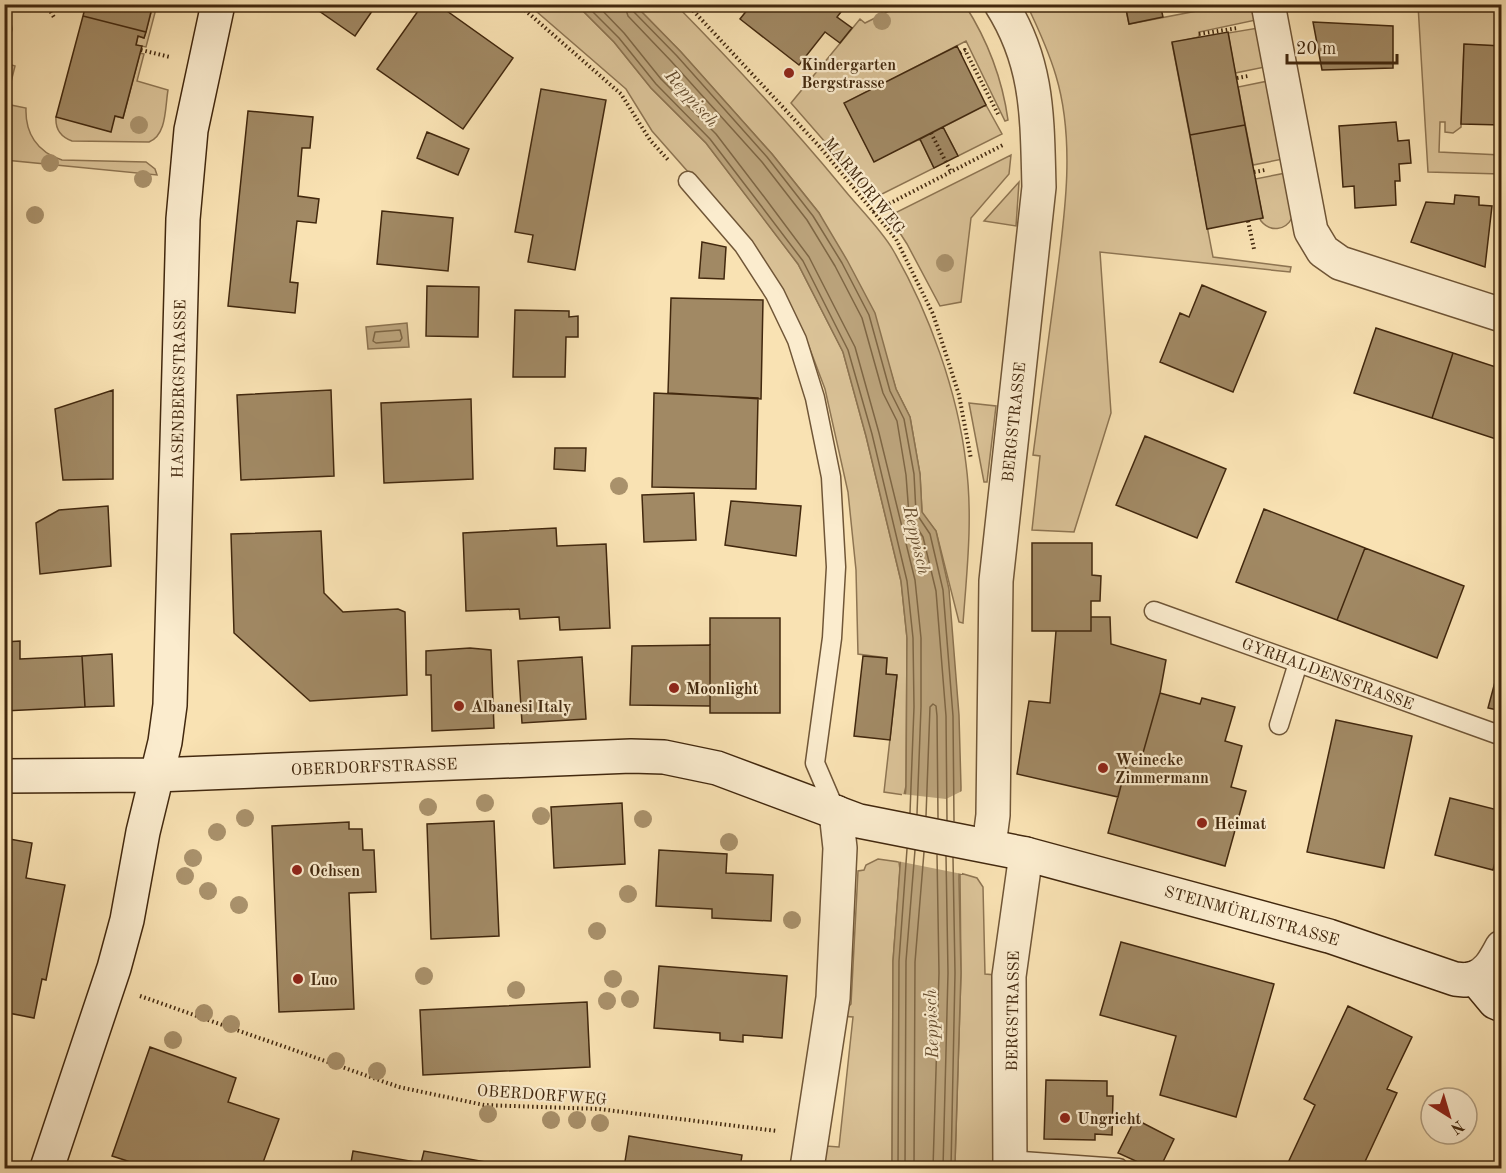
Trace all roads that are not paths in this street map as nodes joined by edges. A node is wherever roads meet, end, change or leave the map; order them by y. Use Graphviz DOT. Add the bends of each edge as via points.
graph roads {
  1 [pos="218,4"];
  2 [pos="1001,4"];
  3 [pos="1268,4"];
  4 [pos="688,181"];
  5 [pos="1502,315"];
  6 [pos="1154,611"];
  7 [pos="1298,663"];
  8 [pos="1279,725"];
  9 [pos="1502,736"];
  10 [pos="156,775"];
  11 [pos="4,776"];
  12 [pos="836,812"];
  13 [pos="979,844"];
  14 [pos="1026,854"];
  15 [pos="1502,947"];
  16 [pos="1475,978"];
  17 [pos="1502,1005"];
  18 [pos="1010,1164"];
  19 [pos="47,1168"];
  20 [pos="807,1168"];
  21 [pos="1119,1168"];
  1 -- 10 [label="street, HASENBERGSTRASSE" via="191,130 183,219 170,705"];
  2 -- 13 [label="street, BERGSTRASSE" via="1029,63 1024,135 1039,187 996,581 993,815"];
  3 -- 5 [label="street" via="1311,231 1323,251 1340,263"];
  4 -- 12 [label="lane" via="744,246 775,294 797,340 815,398 831,477 836,567 832,638 815,763"];
  6 -- 7 [label="lane, GYRHALDENSTRASSE"];
  7 -- 8 [label="lane"];
  7 -- 9 [label="lane, GYRHALDENSTRASSE"];
  10 -- 11 [label="street, OBERDORFSTRASSE"];
  10 -- 12 [label="street, OBERDORFSTRASSE" via="664,757 717,768"];
  10 -- 19 [label="street" via="127,920 109,985"];
  12 -- 13 [label="street, OBERDORFSTRASSE" via="859,821"];
  12 -- 20 [label="street" via="840,848 833,998"];
  13 -- 14 [label="street, STEINMÜRLISTRASSE"];
  14 -- 16 [label="street, STEINMÜRLISTRASSE" via="1329,936 1455,979"];
  14 -- 18 [label="street, BERGSTRASSE" via="1010,976"];
  15 -- 16 [label="street" via="1492,966"];
  16 -- 17 [label="street"];
  18 -- 21 [label="lane"];
}
